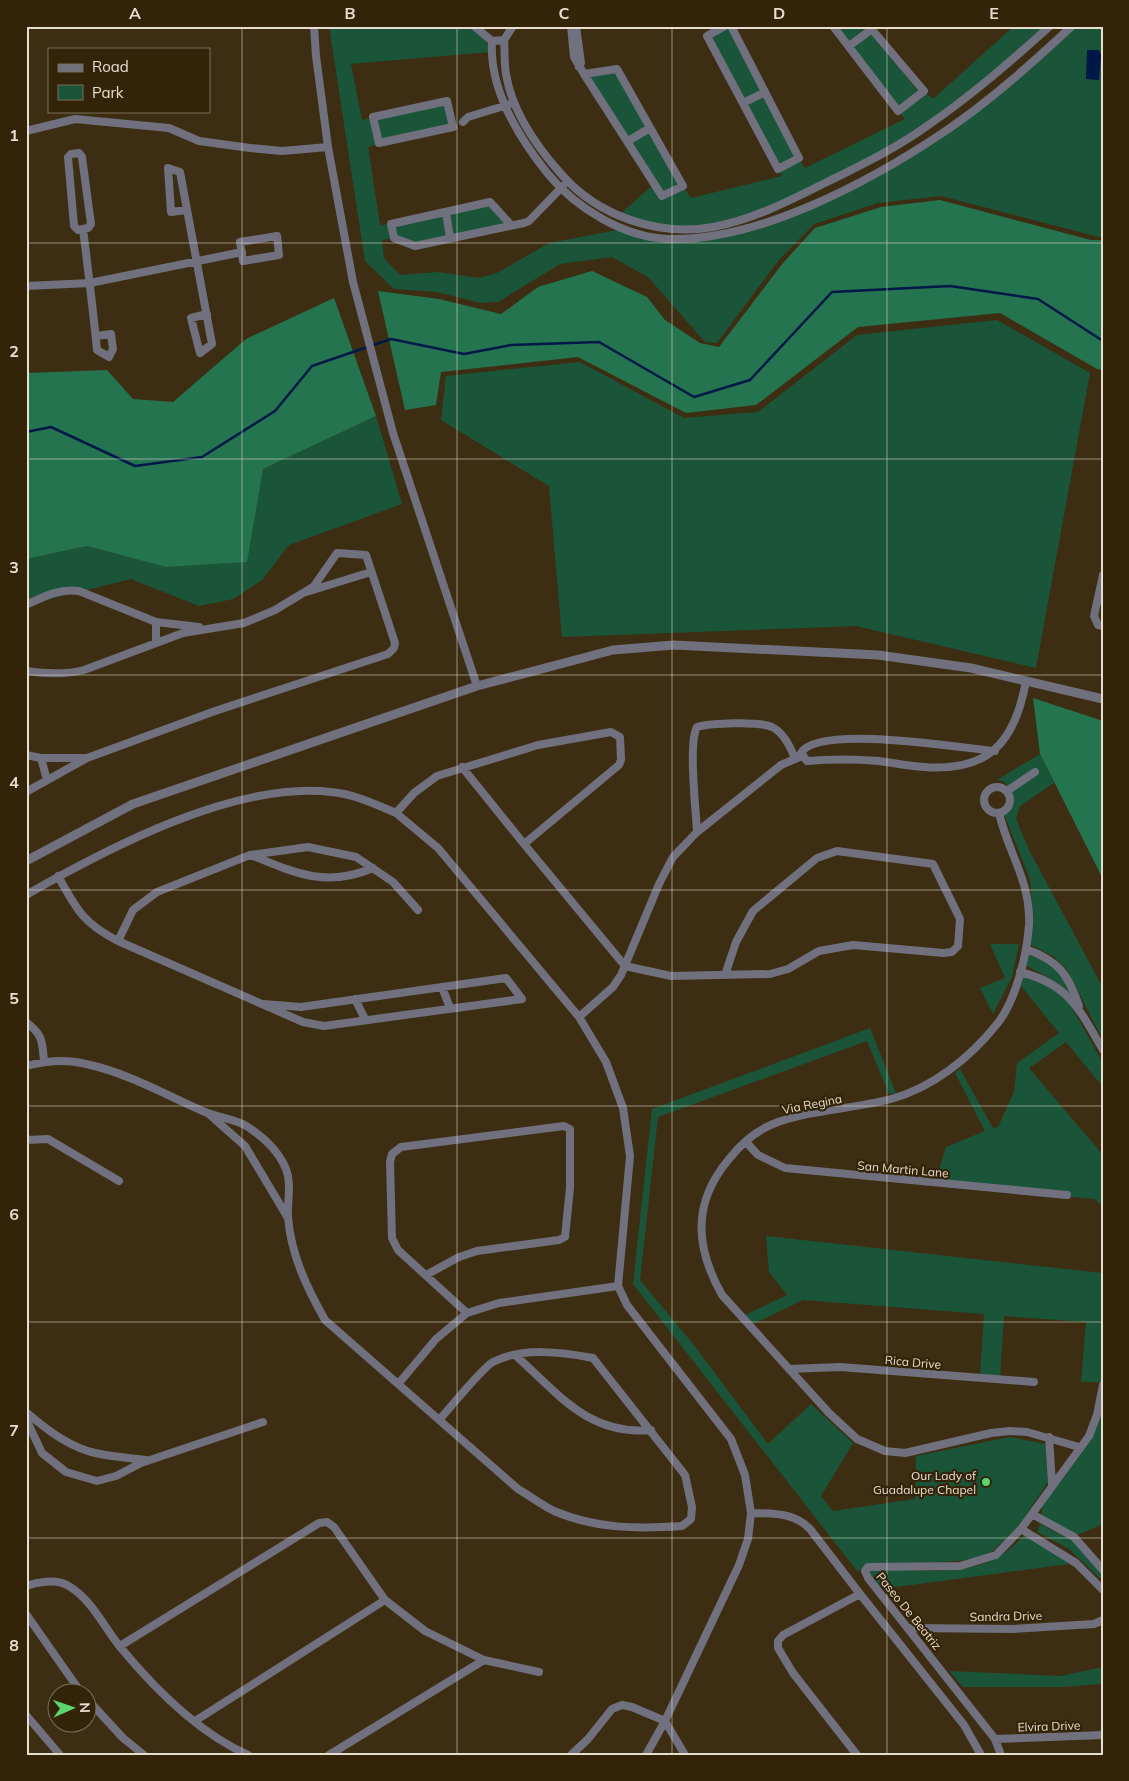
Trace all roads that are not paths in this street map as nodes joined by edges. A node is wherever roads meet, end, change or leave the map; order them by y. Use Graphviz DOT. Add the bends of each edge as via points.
graph roads {
  1 [pos="314,26"];
  2 [pos="474,26"];
  3 [pos="513,26"];
  4 [pos="571,26"];
  5 [pos="576,26"];
  6 [pos="731,26"];
  7 [pos="832,26"];
  8 [pos="1050,26"];
  9 [pos="1072,26"];
  10 [pos="721,27"];
  11 [pos="871,28"];
  12 [pos="504,40"];
  13 [pos="492,41"];
  14 [pos="848,46"];
  15 [pos="582,70"];
  16 [pos="765,92"];
  17 [pos="743,103"];
  18 [pos="507,105"];
  19 [pos="452,122"];
  20 [pos="650,128"];
  21 [pos="26,131"];
  22 [pos="628,141"];
  23 [pos="328,147"];
  24 [pos="568,182"];
  25 [pos="559,189"];
  26 [pos="187,210"];
  27 [pos="766,210"];
  28 [pos="446,212"];
  29 [pos="769,220"];
  30 [pos="511,225"];
  31 [pos="83,229"];
  32 [pos="450,238"];
  33 [pos="242,252"];
  34 [pos="197,261"];
  35 [pos="90,283"];
  36 [pos="26,286"];
  37 [pos="206,314"];
  38 [pos="96,336"];
  39 [pos="371,572"];
  40 [pos="1103,575"];
  41 [pos="303,593"];
  42 [pos="26,605"];
  43 [pos="156,622"];
  44 [pos="1103,626"];
  45 [pos="211,628"];
  46 [pos="156,642"];
  47 [pos="26,671"];
  48 [pos="1026,681"];
  49 [pos="477,686"];
  50 [pos="1103,699"];
  51 [pos="995,751"];
  52 [pos="26,755"];
  53 [pos="41,758"];
  54 [pos="87,758"];
  55 [pos="798,758"];
  56 [pos="462,768"];
  57 [pos="1035,772"];
  58 [pos="47,780"];
  59 [pos="1007,791"];
  60 [pos="26,792"];
  61 [pos="396,813"];
  62 [pos="999,813"];
  63 [pos="697,832"];
  64 [pos="524,844"];
  65 [pos="250,855"];
  66 [pos="26,861"];
  67 [pos="374,868"];
  68 [pos="58,876"];
  69 [pos="26,894"];
  70 [pos="418,910"];
  71 [pos="118,941"];
  72 [pos="1026,949"];
  73 [pos="625,966"];
  74 [pos="1020,972"];
  75 [pos="725,975"];
  76 [pos="442,987"];
  77 [pos="356,999"];
  78 [pos="263,1004"];
  79 [pos="450,1008"];
  80 [pos="1080,1011"];
  81 [pos="579,1017"];
  82 [pos="365,1019"];
  83 [pos="26,1022"];
  84 [pos="1103,1050"];
  85 [pos="44,1061"];
  86 [pos="26,1066"];
  87 [pos="208,1113"];
  88 [pos="26,1140"];
  89 [pos="746,1142"];
  90 [pos="119,1181"];
  91 [pos="1067,1195"];
  92 [pos="288,1218"];
  93 [pos="426,1275"];
  94 [pos="618,1286"];
  95 [pos="467,1313"];
  96 [pos="516,1355"];
  97 [pos="789,1369"];
  98 [pos="1034,1382"];
  99 [pos="399,1383"];
  100 [pos="1103,1385"];
  101 [pos="26,1412"];
  102 [pos="26,1419"];
  103 [pos="440,1419"];
  104 [pos="263,1422"];
  105 [pos="651,1430"];
  106 [pos="1049,1438"];
  107 [pos="1079,1447"];
  108 [pos="149,1460"];
  109 [pos="1052,1484"];
  110 [pos="751,1513"];
  111 [pos="1032,1514"];
  112 [pos="1021,1529"];
  113 [pos="1103,1570"];
  114 [pos="26,1586"];
  115 [pos="1103,1590"];
  116 [pos="860,1594"];
  117 [pos="385,1600"];
  118 [pos="26,1614"];
  119 [pos="1103,1620"];
  120 [pos="909,1628"];
  121 [pos="120,1646"];
  122 [pos="484,1660"];
  123 [pos="540,1672"];
  124 [pos="75,1684"];
  125 [pos="98,1711"];
  126 [pos="26,1715"];
  127 [pos="195,1721"];
  128 [pos="666,1721"];
  129 [pos="1103,1735"];
  130 [pos="996,1739"];
  131 [pos="60,1755"];
  132 [pos="144,1755"];
  133 [pos="248,1755"];
  134 [pos="329,1755"];
  135 [pos="571,1755"];
  136 [pos="646,1755"];
  137 [pos="685,1755"];
  138 [pos="858,1755"];
  139 [pos="981,1755"];
  140 [pos="1001,1755"];
  1 -- 23 [label="street"];
  2 -- 13 [label="street"];
  3 -- 12 [label="street"];
  4 -- 15 [label="street" via="574,57"];
  5 -- 15 [label="street"];
  6 -- 16 [label="street"];
  7 -- 14 [label="street"];
  8 -- 27 [label="street" via="992,78 926,127 855,169"];
  9 -- 29 [label="street" via="1018,75 944,132 861,182"];
  10 -- 17 [label="street" via="707,36"];
  11 -- 14 [label="street"];
  11 -- 14 [label="street" via="924,91 898,111"];
  12 -- 13 [label="street"];
  12 -- 18 [label="street"];
  13 -- 18 [label="street" via="495,76"];
  15 -- 20 [label="street" via="617,69"];
  15 -- 22 [label="street"];
  16 -- 17 [label="street"];
  16 -- 17 [label="street" via="799,158 778,169"];
  18 -- 19 [label="street" via="468,117 463,122"];
  18 -- 24 [label="street"];
  18 -- 25 [label="street" via="526,147"];
  19 -- 19 [label="street" via="448,100 373,117 379,143 453,127"];
  20 -- 22 [label="street"];
  20 -- 22 [label="street" via="683,186 662,196"];
  21 -- 23 [label="street" via="75,119 169,128 199,141 250,148 282,151"];
  23 -- 49 [label="street" via="353,282 393,433"];
  24 -- 25 [label="street"];
  24 -- 27 [label="street" via="602,208 632,222 655,227 712,227"];
  25 -- 29 [label="street" via="602,219 666,239 711,237"];
  25 -- 30 [label="street" via="524,223"];
  26 -- 26 [label="street" via="171,212 168,168 180,172"];
  26 -- 34 [label="street"];
  27 -- 29 [label="street"];
  28 -- 30 [label="street" via="490,202"];
  28 -- 32 [label="street"];
  28 -- 32 [label="street" via="391,224 394,238 414,246"];
  30 -- 32 [label="street"];
  31 -- 31 [label="street" via="74,226 68,157 79,153 91,224"];
  31 -- 35 [label="street"];
  33 -- 33 [label="street" via="243,261 279,255 277,236 240,242"];
  33 -- 34 [label="street"];
  34 -- 35 [label="street"];
  34 -- 37 [label="street"];
  35 -- 36 [label="street"];
  35 -- 38 [label="street"];
  37 -- 37 [label="street" via="212,344 200,353 191,318"];
  39 -- 41 [label="street"];
  39 -- 41 [label="street" via="366,555 337,553 314,586"];
  39 -- 54 [label="street" via="395,643 388,654 215,711"];
  40 -- 44 [label="street" via="1094,616 1098,625"];
  41 -- 45 [label="street" via="252,620"];
  42 -- 43 [label="street" via="55,592 79,590"];
  43 -- 45 [label="street"];
  43 -- 46 [label="street"];
  45 -- 46 [label="street"];
  46 -- 47 [label="street" via="71,673"];
  48 -- 49 [label="street" via="971,668 878,655 674,645 613,650"];
  48 -- 50 [label="street"];
  48 -- 51 [label="street" via="1014,725"];
  49 -- 66 [label="street" via="133,804"];
  51 -- 55 [label="street" via="981,760 958,767 841,759 807,762"];
  51 -- 55 [label="street" via="874,737 824,741 804,748"];
  52 -- 53 [label="street"];
  53 -- 54 [label="street"];
  53 -- 58 [label="street"];
  54 -- 58 [label="street"];
  55 -- 63 [label="street" via="782,765"];
  55 -- 63 [label="street" via="772,727 739,724 697,727 693,741"];
  56 -- 61 [label="street" via="437,776 414,793"];
  56 -- 64 [label="street"];
  56 -- 64 [label="street" via="538,745 611,732 620,737 619,765"];
  57 -- 59 [label="street"];
  58 -- 60 [label="street"];
  59 -- 62 [label="street" via="1011,798 1009,806"];
  59 -- 62 [label="street" via="995,786 985,795 987,808"];
  61 -- 68 [label="street" via="364,799 332,792 285,790 171,822"];
  61 -- 81 [label="street" via="438,848"];
  62 -- 72 [label="street, Via Regina" via="1026,888 1029,924"];
  63 -- 73 [label="street" via="673,857"];
  64 -- 73 [label="street"];
  65 -- 67 [label="street" via="308,847 356,857"];
  65 -- 67 [label="street" via="296,874 318,879 359,874"];
  65 -- 71 [label="street" via="157,892 133,910"];
  67 -- 70 [label="street" via="393,882"];
  68 -- 69 [label="street"];
  68 -- 71 [label="street" via="85,920"];
  71 -- 78 [label="street"];
  72 -- 74 [label="street, Via Regina"];
  72 -- 80 [label="street" via="1049,958 1059,966 1072,987"];
  73 -- 75 [label="street" via="671,976"];
  73 -- 81 [label="street" via="613,987"];
  74 -- 80 [label="street" via="1043,977"];
  74 -- 89 [label="street, Via Regina" via="998,1023 943,1075 897,1097 773,1124"];
  75 -- 75 [label="street" via="770,974 788,969 818,951 853,944 952,952 958,946 960,919 933,864 828,853 817,858 753,910 736,942"];
  76 -- 77 [label="street"];
  76 -- 79 [label="street"];
  76 -- 79 [label="street" via="506,978 522,999"];
  77 -- 78 [label="street" via="301,1007"];
  77 -- 82 [label="street"];
  78 -- 82 [label="street" via="303,1022 324,1026"];
  79 -- 82 [label="street"];
  80 -- 84 [label="street"];
  81 -- 94 [label="street" via="606,1062 623,1108 630,1156"];
  83 -- 85 [label="street" via="42,1038"];
  85 -- 86 [label="street"];
  85 -- 87 [label="street" via="85,1063 124,1075"];
  87 -- 92 [label="street" via="245,1146"];
  87 -- 92 [label="street" via="246,1126 269,1143 286,1169 290,1192"];
  88 -- 90 [label="street" via="48,1139"];
  89 -- 91 [label="street, San Martin Lane" via="758,1155 785,1168"];
  89 -- 97 [label="street, Via Regina" via="711,1184 703,1206 702,1244 710,1273 722,1295"];
  92 -- 99 [label="street" via="298,1264 326,1320"];
  93 -- 93 [label="street" via="398,1250 392,1238 392,1154 401,1148 564,1126 570,1129 570,1188 565,1237 477,1251 458,1257"];
  93 -- 95 [label="street"];
  94 -- 95 [label="street" via="500,1303"];
  94 -- 110 [label="street" via="627,1305 731,1439 745,1474"];
  95 -- 99 [label="street" via="436,1339"];
  96 -- 103 [label="street" via="492,1363"];
  96 -- 105 [label="street" via="596,1424 635,1431"];
  96 -- 105 [label="street" via="566,1352 593,1358"];
  97 -- 98 [label="street, Rica Drive" via="840,1367"];
  97 -- 106 [label="street, Via Regina" via="857,1439 885,1451 905,1453 1010,1431"];
  99 -- 103 [label="street"];
  100 -- 107 [label="street" via="1089,1436"];
  101 -- 108 [label="street" via="69,1443 99,1454"];
  102 -- 108 [label="street" via="42,1453 66,1472 97,1481"];
  103 -- 105 [label="street" via="518,1489 553,1510 615,1528 682,1526 691,1519 692,1507 685,1476"];
  104 -- 108 [label="street"];
  106 -- 107 [label="street, Via Regina"];
  106 -- 109 [label="street"];
  107 -- 109 [label="street"];
  109 -- 111 [label="street"];
  110 -- 116 [label="street" via="789,1515 801,1520"];
  110 -- 128 [label="street" via="748,1539 739,1565"];
  111 -- 112 [label="street"];
  111 -- 113 [label="street" via="1074,1537"];
  112 -- 115 [label="street" via="1076,1563"];
  112 -- 120 [label="street, Paseo De Beatriz" via="996,1555 980,1562 960,1566 868,1567 865,1574"];
  114 -- 121 [label="street" via="38,1582 65,1584 85,1597"];
  116 -- 138 [label="street" via="783,1635 778,1641 778,1648 793,1673"];
  116 -- 139 [label="street" via="964,1725"];
  117 -- 121 [label="street" via="334,1527 327,1522 319,1523"];
  117 -- 122 [label="street" via="425,1631"];
  117 -- 127 [label="street"];
  118 -- 124 [label="street"];
  119 -- 120 [label="street, Sandra Drive" via="1094,1624 1013,1629"];
  120 -- 130 [label="street, Paseo De Beatriz"];
  121 -- 127 [label="street" via="154,1687"];
  122 -- 123 [label="street"];
  122 -- 134 [label="street"];
  125 -- 132 [label="street"];
  126 -- 131 [label="street"];
  127 -- 133 [label="street"];
  128 -- 135 [label="street" via="622,1705 612,1709"];
  128 -- 136 [label="street"];
  128 -- 137 [label="street"];
  129 -- 130 [label="street, Elvira Drive"];
  130 -- 140 [label="street, Paseo De Beatriz"];
}
